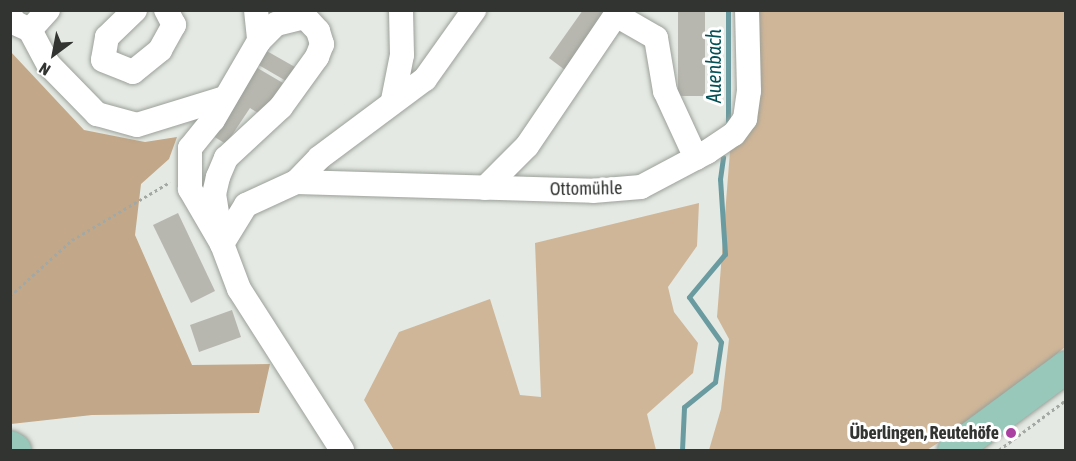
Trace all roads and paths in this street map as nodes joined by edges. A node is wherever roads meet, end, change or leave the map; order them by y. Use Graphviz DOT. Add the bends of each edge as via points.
graph roads {
  1 [pos="48,10"];
  2 [pos="135,10"];
  3 [pos="166,10"];
  4 [pos="256,10"];
  5 [pos="401,10"];
  6 [pos="474,10"];
  7 [pos="747,10"];
  8 [pos="617,13"];
  9 [pos="10,15"];
  10 [pos="318,17"];
  11 [pos="30,30"];
  12 [pos="259,41"];
  13 [pos="224,98"];
  14 [pos="393,99"];
  15 [pos="696,158"];
  16 [pos="296,182"];
  17 [pos="485,188"];
  18 [pos="190,189"];
  19 [pos="222,244"];
  20 [pos="10,296"];
  21 [pos="1065,367"];
  22 [pos="1065,400"];
  23 [pos="10,447"];
  24 [pos="15,450"];
  25 [pos="342,450"];
  26 [pos="954,450"];
  27 [pos="999,450"];
  1 -- 11 [label="street"];
  2 -- 3 [label="street" via="107,37 103,60 133,72 164,42 174,25"];
  4 -- 12 [label="street"];
  5 -- 14 [label="street" via="402,56"];
  6 -- 14 [label="street, Ottomühle" via="425,79"];
  7 -- 15 [label="street, Ottomühle" via="749,91 745,119 734,134"];
  8 -- 15 [label="street" via="656,38 665,91"];
  8 -- 17 [label="street" via="527,146"];
  9 -- 11 [label="street" via="15,23"];
  10 -- 12 [label="street" via="276,24"];
  10 -- 19 [label="street" via="322,44 317,57 280,107 226,158 214,194"];
  11 -- 13 [label="street" via="49,65 97,114 136,125"];
  12 -- 13 [label="street"];
  13 -- 18 [label="street" via="213,120 190,148"];
  14 -- 16 [label="street, Ottomühle"];
  15 -- 17 [label="street, Ottomühle" via="641,187 593,191"];
  16 -- 17 [label="street, Ottomühle"];
  16 -- 19 [label="street, Ottomühle" via="246,205"];
  18 -- 19 [label="street"];
  18 -- 20 [label="path" via="171,182 72,240"];
  19 -- 25 [label="street" via="239,289"];
  21 -- 26 [label="main road"];
  22 -- 27 [label="path"];
  23 -- 24 [label="main road"];
}
